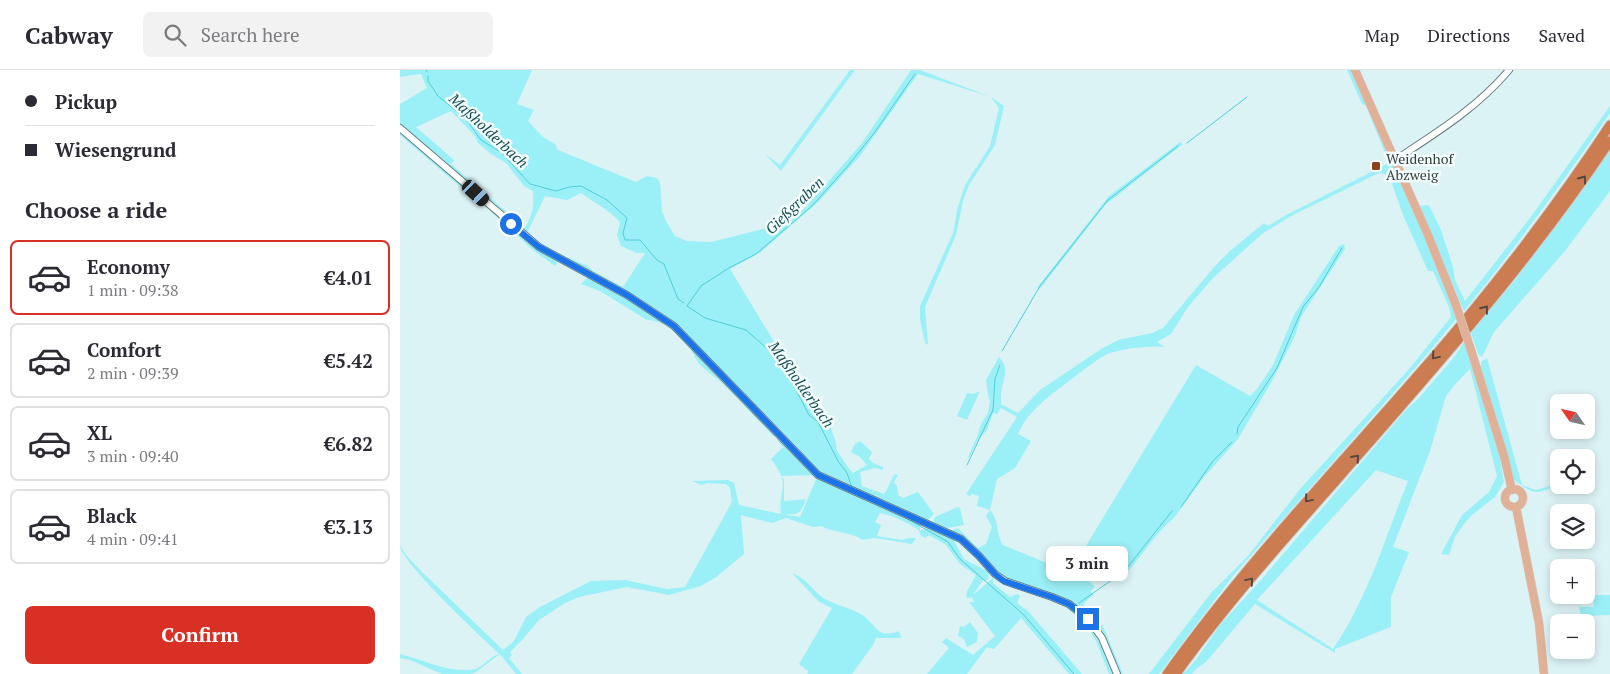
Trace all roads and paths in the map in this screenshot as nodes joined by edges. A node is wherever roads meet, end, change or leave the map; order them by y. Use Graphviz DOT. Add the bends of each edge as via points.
graph roads {
  1 [pos="1355,70"];
  2 [pos="1509,70"];
  3 [pos="1610,125"];
  4 [pos="400,128"];
  5 [pos="1610,141"];
  6 [pos="1395,160"];
  7 [pos="1512,490"];
  8 [pos="1516,507"];
  9 [pos="1117,674"];
  10 [pos="1167,674"];
  11 [pos="1176,674"];
  12 [pos="1544,674"];
  1 -- 6 [label="main road"];
  2 -- 6 [label="street" via="1468,111"];
  3 -- 10 [label="highway, one-way" via="1554,206 1491,288 1432,360 1290,519"];
  4 -- 9 [label="street" via="539,247 627,295 674,326 818,475 961,539 1004,581 1069,604 1088,619 1102,638"];
  11 -- 5 [label="highway, one-way" via="1288,535 1486,308 1546,232"];
  6 -- 7 [label="main road, bridge" via="1456,305 1495,424"];
  7 -- 8 [label="main road" via="1520,492 1523,497"];
  7 -- 8 [label="main road" via="1505,500 1508,505"];
  8 -- 12 [label="main road" via="1539,623"];
}
